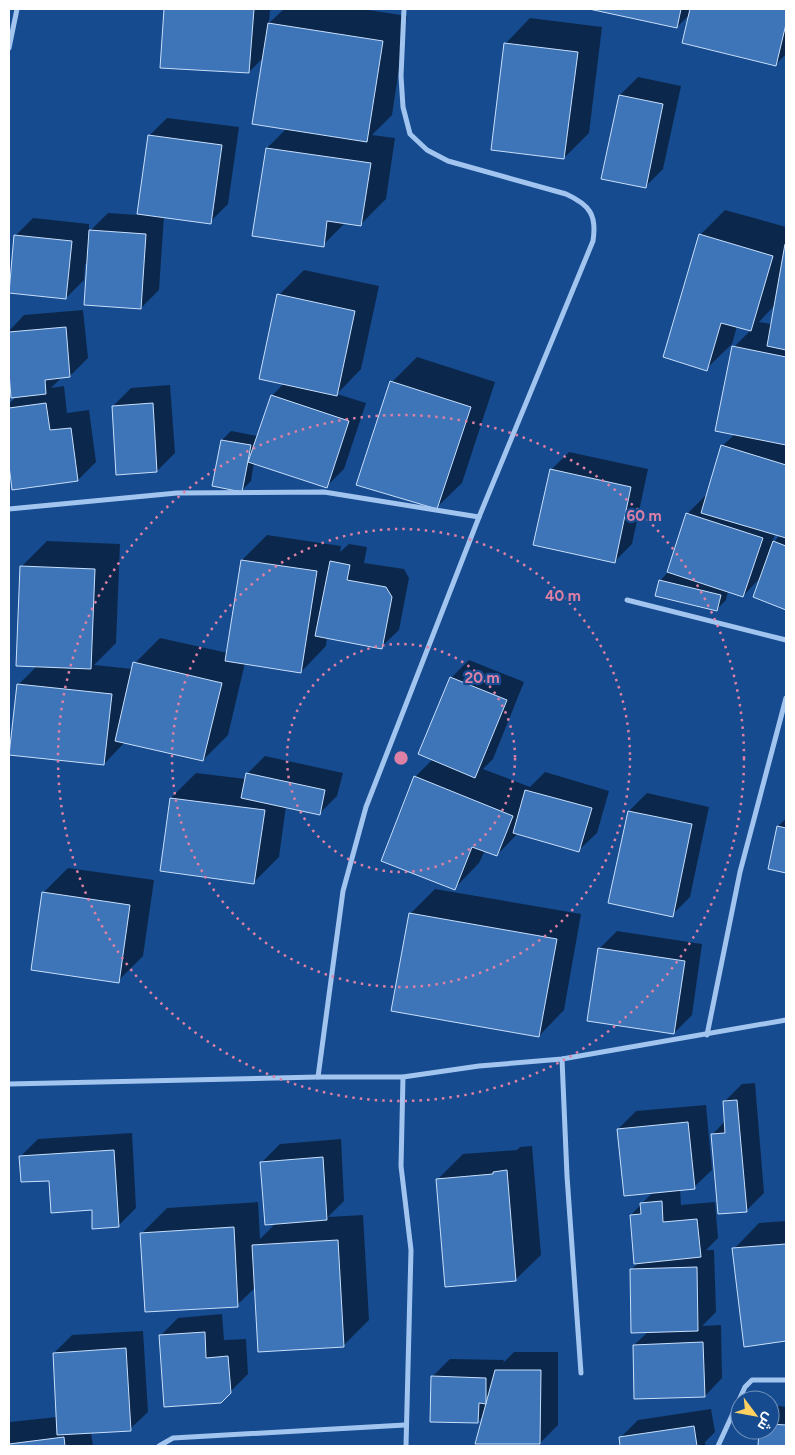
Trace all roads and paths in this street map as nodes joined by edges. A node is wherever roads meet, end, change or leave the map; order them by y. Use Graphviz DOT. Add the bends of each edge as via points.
graph roads {
  1 [pos="17,9"];
  2 [pos="404,9"];
  3 [pos="9,48"];
  4 [pos="9,509"];
  5 [pos="479,518"];
  6 [pos="627,600"];
  7 [pos="786,640"];
  8 [pos="786,698"];
  9 [pos="786,1020"];
  10 [pos="707,1035"];
  11 [pos="562,1059"];
  12 [pos="318,1077"];
  13 [pos="403,1077"];
  14 [pos="9,1084"];
  15 [pos="581,1372"];
  16 [pos="786,1380"];
  17 [pos="405,1425"];
  18 [pos="159,1446"];
  19 [pos="406,1446"];
  20 [pos="718,1446"];
  1 -- 3 [label="street"];
  2 -- 5 [label="street" via="402,107 410,134 427,150 448,161 566,194 582,202 595,226 593,241"];
  4 -- 5 [label="street" via="177,493 324,492"];
  5 -- 12 [label="street" via="366,807 343,891"];
  6 -- 7 [label="street"];
  8 -- 10 [label="street" via="740,872"];
  9 -- 10 [label="street"];
  10 -- 11 [label="street"];
  11 -- 13 [label="street"];
  11 -- 15 [label="street"];
  12 -- 13 [label="street"];
  12 -- 14 [label="street"];
  13 -- 17 [label="street" via="402,1166 412,1250"];
  16 -- 20 [label="street" via="752,1380 745,1387"];
  17 -- 18 [label="street" via="173,1438"];
  17 -- 19 [label="street"];
}
